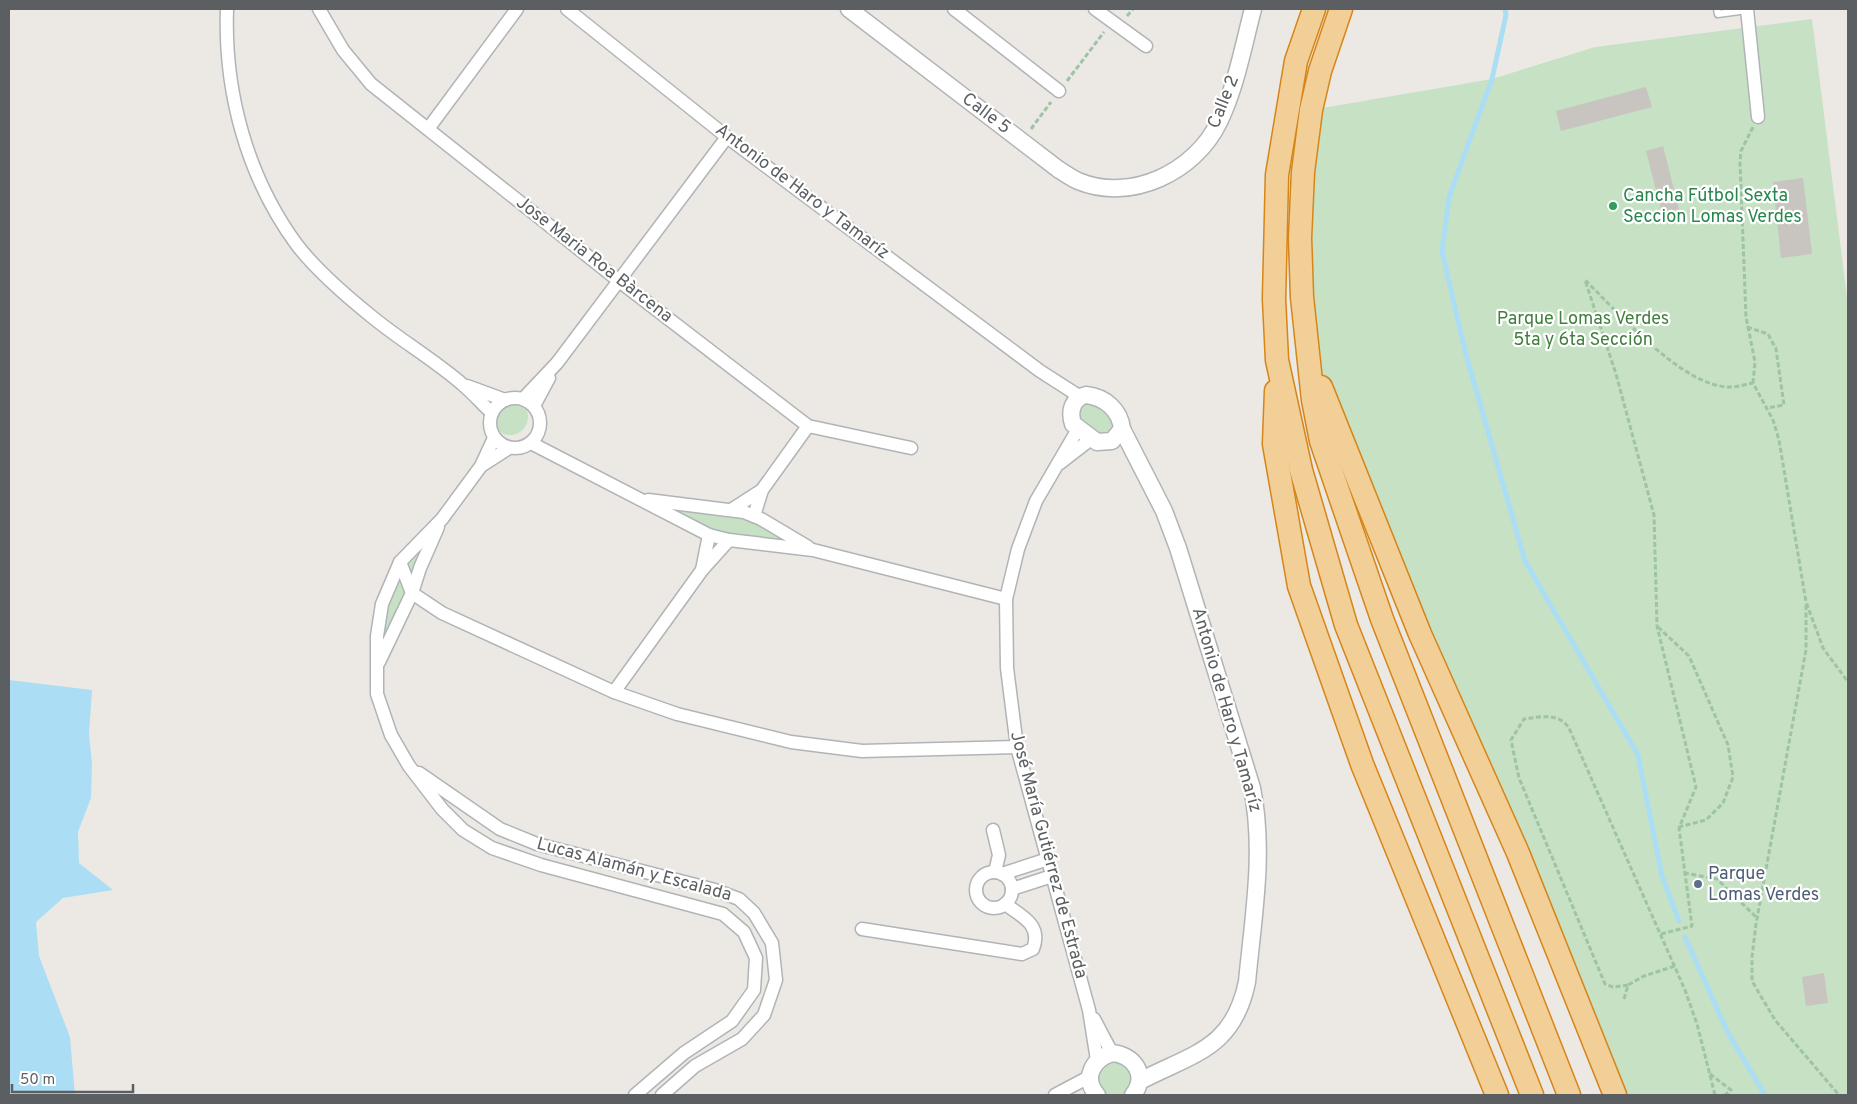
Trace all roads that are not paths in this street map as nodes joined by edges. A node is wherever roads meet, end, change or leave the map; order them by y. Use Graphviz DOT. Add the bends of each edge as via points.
graph roads {
  1 [pos="227,9"];
  2 [pos="319,9"];
  3 [pos="517,9"];
  4 [pos="567,9"];
  5 [pos="849,9"];
  6 [pos="954,9"];
  7 [pos="1096,9"];
  8 [pos="1252,9"];
  9 [pos="1314,9"];
  10 [pos="1341,9"];
  11 [pos="1717,9"];
  12 [pos="1747,9"];
  13 [pos="1146,46"];
  14 [pos="1059,91"];
  15 [pos="1758,117"];
  16 [pos="428,129"];
  17 [pos="727,137"];
  18 [pos="1136,187"];
  19 [pos="618,280"];
  20 [pos="1308,357"];
  21 [pos="1277,360"];
  22 [pos="557,363"];
  23 [pos="463,384"];
  24 [pos="523,399"];
  25 [pos="505,400"];
  26 [pos="1076,401"];
  27 [pos="534,406"];
  28 [pos="492,414"];
  29 [pos="808,426"];
  30 [pos="1078,429"];
  31 [pos="539,432"];
  32 [pos="1117,435"];
  33 [pos="494,438"];
  34 [pos="1091,439"];
  35 [pos="532,443"];
  36 [pos="509,448"];
  37 [pos="911,448"];
  38 [pos="564,458"];
  39 [pos="481,466"];
  40 [pos="1054,468"];
  41 [pos="762,490"];
  42 [pos="636,498"];
  43 [pos="707,508"];
  44 [pos="732,510"];
  45 [pos="758,517"];
  46 [pos="442,520"];
  47 [pos="705,533"];
  48 [pos="730,540"];
  49 [pos="752,543"];
  50 [pos="813,550"];
  51 [pos="400,562"];
  52 [pos="702,570"];
  53 [pos="412,594"];
  54 [pos="1006,598"];
  55 [pos="376,667"];
  56 [pos="614,692"];
  57 [pos="1017,747"];
  58 [pos="409,766"];
  59 [pos="992,830"];
  60 [pos="1048,859"];
  61 [pos="998,873"];
  62 [pos="1052,876"];
  63 [pos="1012,889"];
  64 [pos="1005,904"];
  65 [pos="862,929"];
  66 [pos="1089,1010"];
  67 [pos="1112,1053"];
  68 [pos="1097,1060"];
  69 [pos="1178,1061"];
  70 [pos="1135,1062"];
  71 [pos="1090,1077"];
  72 [pos="1137,1088"];
  73 [pos="635,1095"];
  74 [pos="662,1095"];
  75 [pos="1055,1095"];
  76 [pos="1097,1095"];
  77 [pos="1497,1095"];
  78 [pos="1532,1095"];
  79 [pos="1569,1095"];
  80 [pos="1614,1095"];
  1 -- 23 [label="street" via="229,62 236,108 248,156 268,200 298,246 335,285 372,317"];
  2 -- 16 [label="street, Jose Maria Roa Bàrcena" via="344,50 371,84"];
  3 -- 16 [label="street"];
  4 -- 17 [label="street, Antonio de Haro y Tamaríz"];
  5 -- 18 [label="street, Calle 5" via="1077,181 1099,187"];
  6 -- 14 [label="street"];
  7 -- 13 [label="street"];
  8 -- 18 [label="street, Calle 2" via="1231,93 1218,124 1203,147 1176,170"];
  9 -- 21 [label="highway" via="1296,61 1277,175 1274,298"];
  10 -- 20 [label="highway" via="1320,71 1303,172 1300,238"];
  11 -- 12 [label="lane" via="1718,14"];
  12 -- 15 [label="street"];
  16 -- 19 [label="street, Jose Maria Roa Bàrcena"];
  17 -- 19 [label="street"];
  17 -- 26 [label="street, Antonio de Haro y Tamaríz" via="1040,370"];
  19 -- 22 [label="street"];
  19 -- 29 [label="street, Jose Maria Roa Bàrcena"];
  20 -- 79 [label="highway" via="1321,440 1362,564"];
  20 -- 80 [label="highway" via="1420,634 1518,853"];
  21 -- 77 [label="highway" via="1274,444 1299,586 1362,764"];
  21 -- 78 [label="highway" via="1301,470 1346,625"];
  22 -- 24 [label="street"];
  22 -- 27 [label="street"];
  23 -- 25 [label="street"];
  23 -- 28 [label="street"];
  24 -- 25 [label="street"];
  24 -- 27 [label="street"];
  25 -- 28 [label="street" via="496,406"];
  26 -- 30 [label="street" via="1071,419"];
  26 -- 32 [label="street" via="1094,396 1108,403 1121,419"];
  27 -- 31 [label="street" via="539,413"];
  28 -- 33 [label="street" via="490,423"];
  29 -- 37 [label="street, Jose Maria Roa Bàrcena"];
  29 -- 41 [label="street"];
  30 -- 34 [label="street"];
  30 -- 40 [label="street, José María Gutiérrez de Estrada"];
  31 -- 35 [label="street"];
  31 -- 38 [label="street"];
  32 -- 34 [label="street" via="1097,442"];
  32 -- 69 [label="street, Antonio de Haro y Tamaríz" via="1137,457 1178,548 1252,788 1258,817 1259,846 1248,982 1243,1004 1233,1024 1212,1046"];
  33 -- 36 [label="street"];
  33 -- 39 [label="street, Lucas Alamán y Escalada"];
  34 -- 40 [label="street, José María Gutiérrez de Estrada"];
  35 -- 36 [label="street"];
  35 -- 38 [label="street"];
  36 -- 39 [label="street, Lucas Alamán y Escalada"];
  38 -- 42 [label="street"];
  39 -- 46 [label="street, Lucas Alamán y Escalada"];
  40 -- 54 [label="street, José María Gutiérrez de Estrada" via="1036,501 1018,549"];
  41 -- 44 [label="street"];
  41 -- 45 [label="street"];
  42 -- 43 [label="street"];
  42 -- 47 [label="street"];
  43 -- 44 [label="street"];
  43 -- 47 [label="street" via="699,518"];
  44 -- 45 [label="street"];
  45 -- 49 [label="street" via="764,526"];
  45 -- 50 [label="street"];
  46 -- 51 [label="street, Lucas Alamán y Escalada"];
  46 -- 53 [label="street, Lucas Alamán y Escalada"];
  47 -- 48 [label="street"];
  47 -- 52 [label="street"];
  48 -- 49 [label="street"];
  48 -- 52 [label="street"];
  49 -- 50 [label="street"];
  50 -- 54 [label="street"];
  51 -- 53 [label="street"];
  51 -- 55 [label="street, Lucas Alamán y Escalada" via="382,604 376,636"];
  52 -- 56 [label="street"];
  53 -- 55 [label="street, Lucas Alamán y Escalada"];
  53 -- 56 [label="street" via="442,613"];
  54 -- 57 [label="street, José María Gutiérrez de Estrada" via="1007,668"];
  55 -- 58 [label="street, Lucas Alamán y Escalada" via="377,694 391,735"];
  56 -- 57 [label="street" via="677,714 791,742 862,751"];
  57 -- 60 [label="street, José María Gutiérrez de Estrada"];
  58 -- 73 [label="street, Lucas Alamán y Escalada" via="442,809 463,830 492,848 541,865 723,914 744,932 756,958 754,990 732,1021 684,1053"];
  58 -- 74 [label="street, Lucas Alamán y Escalada" via="500,829 538,844 715,890 739,899 754,913 772,943 776,980 764,1015 742,1039 695,1066"];
  59 -- 61 [label="street" via="999,854"];
  60 -- 61 [label="street"];
  60 -- 62 [label="street, José María Gutiérrez de Estrada"];
  61 -- 63 [label="street" via="1008,880"];
  61 -- 64 [label="street" via="986,874 980,879 976,887 977,896 989,908"];
  62 -- 63 [label="street"];
  62 -- 66 [label="street, José María Gutiérrez de Estrada"];
  63 -- 64 [label="street"];
  64 -- 65 [label="street" via="1033,926 1037,939 1033,949 1022,954 1010,954"];
  66 -- 67 [label="street, José María Gutiérrez de Estrada"];
  66 -- 68 [label="street, José María Gutiérrez de Estrada"];
  67 -- 68 [label="street"];
  67 -- 70 [label="street"];
  68 -- 71 [label="street"];
  69 -- 70 [label="street, Antonio de Haro y Tamaríz"];
  69 -- 72 [label="street, Antonio de Haro y Tamaríz"];
  70 -- 72 [label="street" via="1139,1071"];
  71 -- 75 [label="street"];
  71 -- 76 [label="street"];
}
